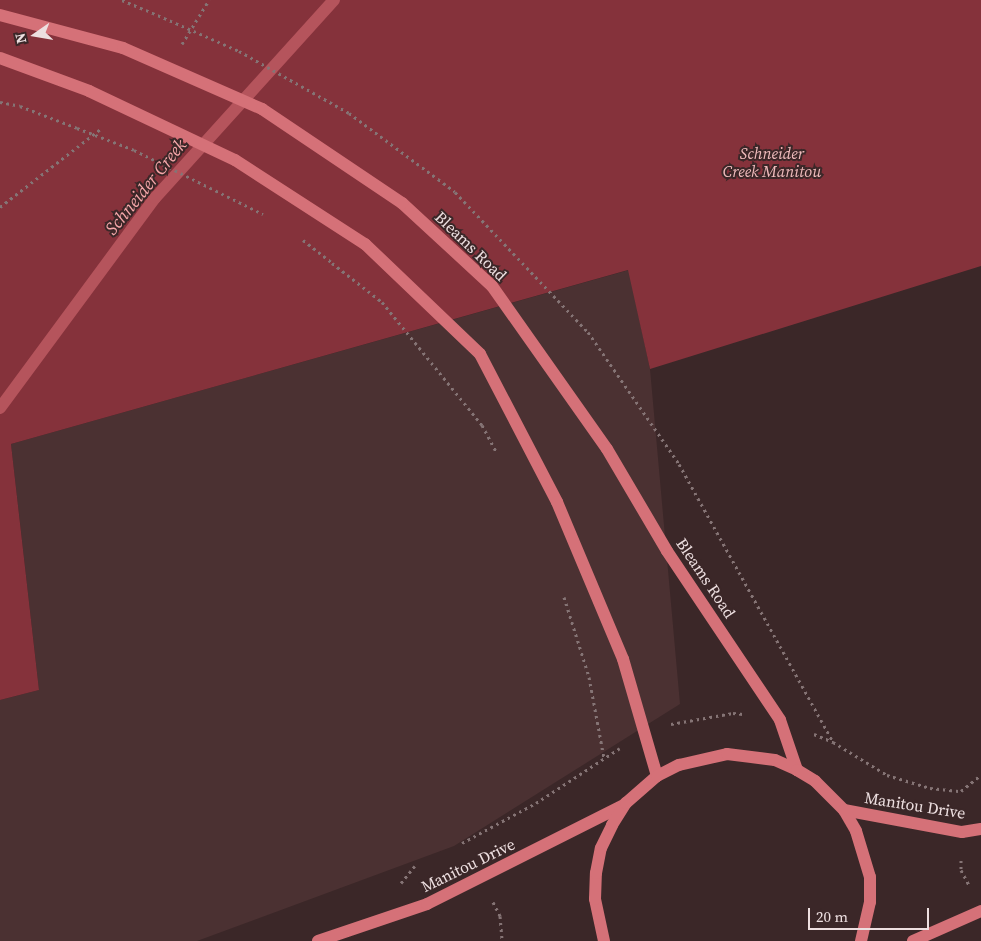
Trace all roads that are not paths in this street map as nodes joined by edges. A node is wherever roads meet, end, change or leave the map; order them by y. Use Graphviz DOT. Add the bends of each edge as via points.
graph roads {
  1 [pos="0,15"];
  2 [pos="0,58"];
  3 [pos="797,770"];
  4 [pos="657,776"];
  5 [pos="626,803"];
  6 [pos="844,810"];
  7 [pos="981,829"];
  8 [pos="981,911"];
  9 [pos="318,941"];
  10 [pos="604,941"];
  11 [pos="861,941"];
  12 [pos="913,941"];
  1 -- 3 [label="main road, Bleams Road, bridge" via="123,48 262,109 402,203 492,286 607,449 667,551 780,720"];
  2 -- 4 [label="main road, bridge" via="89,92 235,160 365,244 480,354 556,502 623,659"];
  3 -- 4 [label="main road" via="759,757 726,754 679,765"];
  3 -- 6 [label="main road" via="815,781"];
  4 -- 5 [label="main road"];
  5 -- 9 [label="main road, Manitou Drive" via="426,904"];
  5 -- 10 [label="main road" via="601,848 596,873 595,899"];
  6 -- 7 [label="main road, Manitou Drive" via="962,832"];
  6 -- 11 [label="main road" via="865,853 870,878 870,902"];
  8 -- 12 [label="main road"];
}
